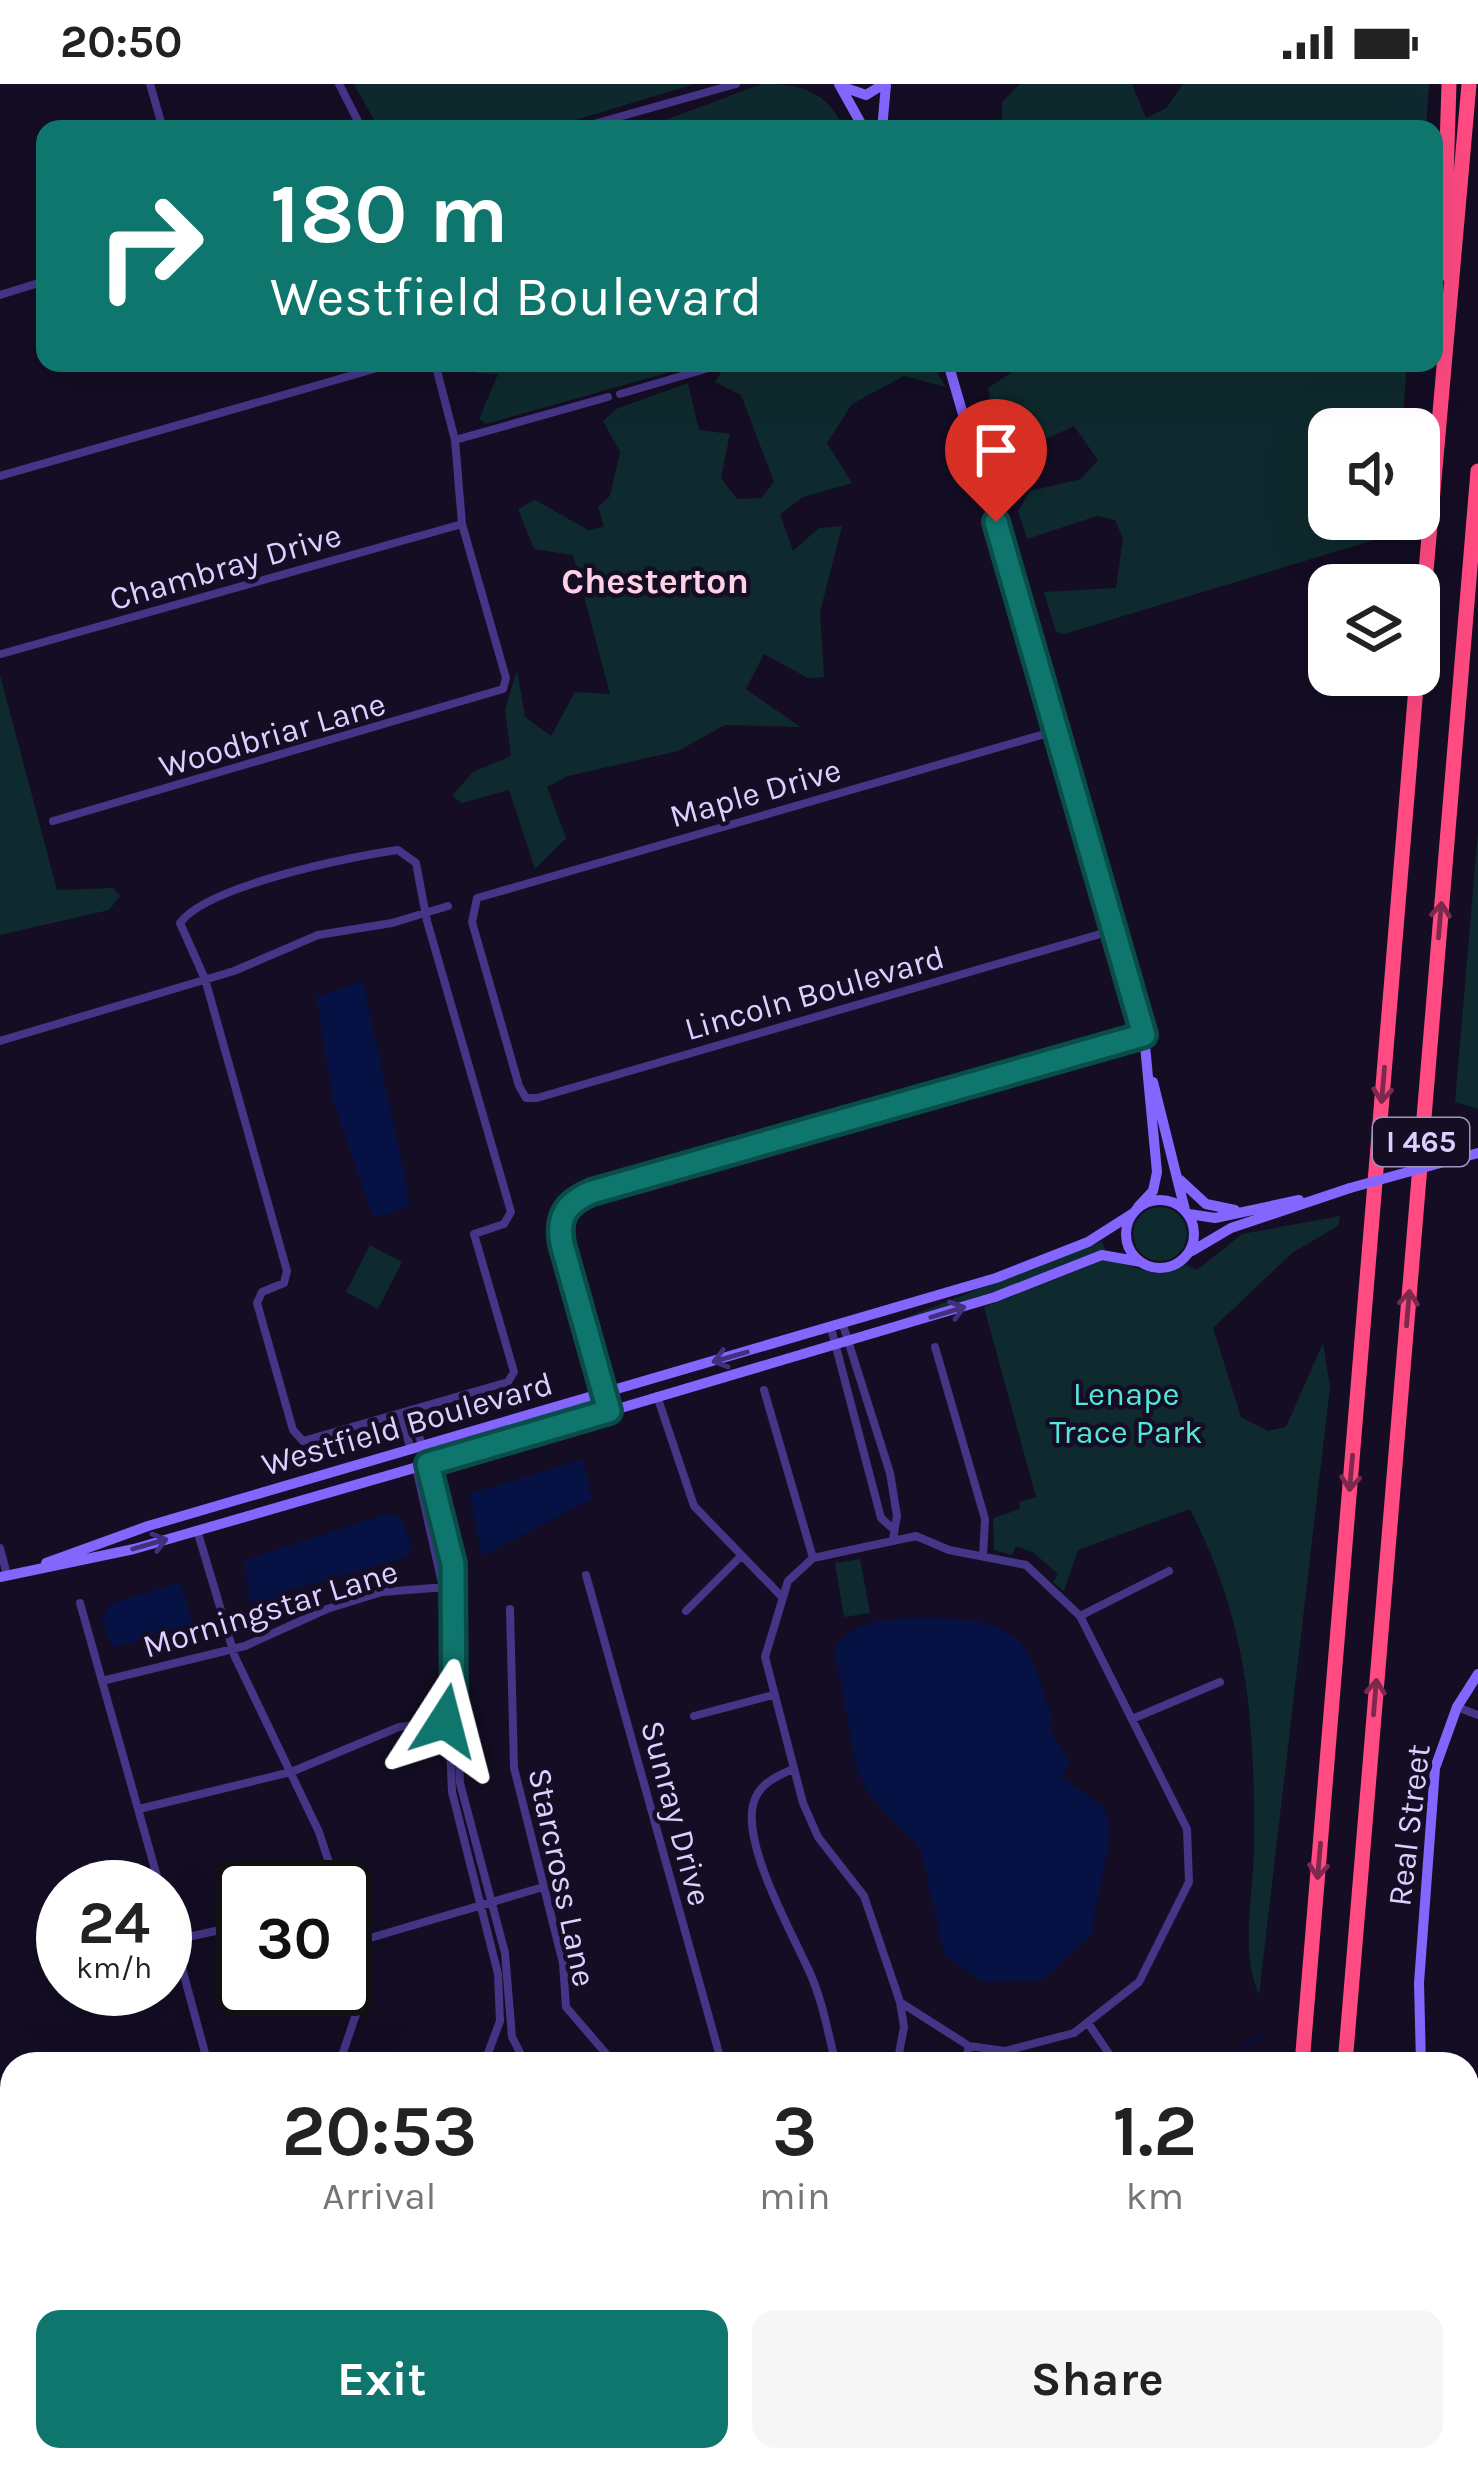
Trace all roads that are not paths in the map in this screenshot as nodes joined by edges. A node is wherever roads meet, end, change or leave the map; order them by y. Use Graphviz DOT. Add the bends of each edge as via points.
graph roads {
  1 [pos="150,84"];
  2 [pos="339,84"];
  3 [pos="736,84"];
  4 [pos="885,84"];
  5 [pos="1448,84"];
  6 [pos="1469,84"];
  7 [pos="840,85"];
  8 [pos="160,120"];
  9 [pos="357,120"];
  10 [pos="608,120"];
  11 [pos="859,120"];
  12 [pos="883,120"];
  13 [pos="36,284"];
  14 [pos="0,295"];
  15 [pos="1443,321"];
  16 [pos="1443,357"];
  17 [pos="364,372"];
  18 [pos="437,372"];
  19 [pos="695,372"];
  20 [pos="951,372"];
  21 [pos="1442,372"];
  22 [pos="620,394"];
  23 [pos="608,397"];
  24 [pos="455,440"];
  25 [pos="1478,471"];
  26 [pos="0,476"];
  27 [pos="462,524"];
  28 [pos="1426,564"];
  29 [pos="1,654"];
  30 [pos="1415,696"];
  31 [pos="1056,730"];
  32 [pos="53,821"];
  33 [pos="448,906"];
  34 [pos="424,913"];
  35 [pos="1115,930"];
  36 [pos="205,979"];
  37 [pos="1144,1035"];
  38 [pos="0,1041"];
  39 [pos="1152,1079"];
  40 [pos="526,1098"];
  41 [pos="1478,1153"];
  42 [pos="1175,1172"];
  43 [pos="1309,1199"];
  44 [pos="1135,1211"];
  45 [pos="1244,1211"];
  46 [pos="1186,1212"];
  47 [pos="1188,1254"];
  48 [pos="1141,1262"];
  49 [pos="837,1326"];
  50 [pos="842,1342"];
  51 [pos="935,1347"];
  52 [pos="764,1390"];
  53 [pos="605,1394"];
  54 [pos="657,1396"];
  55 [pos="609,1411"];
  56 [pos="405,1412"];
  57 [pos="417,1448"];
  58 [pos="422,1466"];
  59 [pos="891,1527"];
  60 [pos="197,1530"];
  61 [pos="893,1539"];
  62 [pos="0,1548"];
  63 [pos="741,1556"];
  64 [pos="983,1556"];
  65 [pos="813,1558"];
  66 [pos="35,1568"];
  67 [pos="1169,1571"];
  68 [pos="586,1575"];
  69 [pos="4,1576"];
  70 [pos="448,1587"];
  71 [pos="781,1596"];
  72 [pos="80,1603"];
  73 [pos="510,1609"];
  74 [pos="686,1611"];
  75 [pos="1080,1616"];
  76 [pos="232,1649"];
  77 [pos="1478,1674"];
  78 [pos="102,1681"];
  79 [pos="1220,1682"];
  80 [pos="773,1695"];
  81 [pos="1457,1707"];
  82 [pos="1478,1715"];
  83 [pos="694,1716"];
  84 [pos="1132,1719"];
  85 [pos="449,1720"];
  86 [pos="793,1769"];
  87 [pos="290,1772"];
  88 [pos="139,1809"];
  89 [pos="153,1860"];
  90 [pos="326,1860"];
  91 [pos="543,1887"];
  92 [pos="486,1904"];
  93 [pos="372,1937"];
  94 [pos="900,2002"];
  95 [pos="192,2006"];
  96 [pos="357,2016"];
  97 [pos="1088,2023"];
  98 [pos="969,2045"];
  99 [pos="205,2052"];
  100 [pos="344,2052"];
  101 [pos="488,2052"];
  102 [pos="520,2052"];
  103 [pos="604,2052"];
  104 [pos="719,2052"];
  105 [pos="833,2052"];
  106 [pos="899,2052"];
  107 [pos="968,2052"];
  108 [pos="1108,2052"];
  109 [pos="1303,2052"];
  110 [pos="1346,2052"];
  111 [pos="1421,2052"];
  1 -- 8 [label="street"];
  2 -- 9 [label="street"];
  3 -- 10 [label="street"];
  4 -- 7 [label="main road" via="866,95"];
  4 -- 12 [label="main road"];
  5 -- 15 [label="highway"];
  6 -- 16 [label="highway"];
  7 -- 11 [label="main road"];
  13 -- 14 [label="street"];
  17 -- 26 [label="street"];
  18 -- 24 [label="street"];
  19 -- 22 [label="street"];
  20 -- 31 [label="main road"];
  21 -- 28 [label="highway"];
  23 -- 24 [label="street"];
  24 -- 27 [label="street"];
  110 -- 25 [label="highway, I 465, one-way"];
  27 -- 29 [label="street, Chambray Drive"];
  27 -- 32 [label="street, Woodbriar Lane" via="503,689"];
  30 -- 109 [label="highway, I 465, one-way"];
  31 -- 35 [label="main road"];
  31 -- 40 [label="street, Maple Drive" via="487,894 471,907"];
  33 -- 34 [label="street"];
  34 -- 36 [label="street" via="318,935"];
  34 -- 36 [label="street" via="416,863 398,850 294,871 186,914 182,936"];
  34 -- 56 [label="street" via="511,1212 504,1224 474,1234 514,1372 508,1382"];
  35 -- 37 [label="main road"];
  35 -- 40 [label="street, Lincoln Boulevard"];
  36 -- 38 [label="street"];
  36 -- 56 [label="street" via="287,1270 284,1283 257,1303 292,1430 303,1441"];
  37 -- 39 [label="main road"];
  37 -- 53 [label="street" via="592,1192 564,1212 562,1244"];
  39 -- 42 [label="main road"];
  39 -- 44 [label="main road" via="1156,1179"];
  41 -- 43 [label="main road, bridge"];
  42 -- 45 [label="main road" via="1206,1204"];
  42 -- 46 [label="main road"];
  43 -- 45 [label="main road"];
  43 -- 47 [label="main road"];
  44 -- 46 [label="main road" via="1162,1200"];
  44 -- 48 [label="main road" via="1126,1238"];
  44 -- 49 [label="main road, Westfield Boulevard" via="1088,1242 1014,1272"];
  45 -- 46 [label="main road" via="1208,1219"];
  46 -- 47 [label="main road" via="1194,1233"];
  47 -- 48 [label="main road" via="1164,1268"];
  50 -- 48 [label="main road, Westfield Boulevard, one-way" via="1102,1255"];
  49 -- 50 [label="street"];
  49 -- 53 [label="main road, Westfield Boulevard, one-way"];
  50 -- 54 [label="main road, Westfield Boulevard"];
  50 -- 59 [label="street" via="881,1518"];
  50 -- 59 [label="street" via="888,1465 897,1516"];
  51 -- 64 [label="street" via="985,1515"];
  52 -- 65 [label="street"];
  53 -- 55 [label="street"];
  53 -- 57 [label="main road, Westfield Boulevard"];
  54 -- 55 [label="main road, Westfield Boulevard"];
  54 -- 63 [label="street" via="686,1492"];
  55 -- 58 [label="main road, Westfield Boulevard"];
  56 -- 57 [label="street"];
  57 -- 66 [label="main road, Westfield Boulevard" via="135,1530"];
  58 -- 60 [label="main road, Westfield Boulevard"];
  58 -- 70 [label="street"];
  59 -- 61 [label="street"];
  66 -- 60 [label="main road, Westfield Boulevard, one-way"];
  60 -- 76 [label="street"];
  61 -- 64 [label="street" via="916,1536"];
  61 -- 65 [label="street"];
  62 -- 69 [label="street"];
  63 -- 71 [label="street"];
  63 -- 74 [label="street"];
  64 -- 75 [label="street" via="1026,1565"];
  65 -- 71 [label="street"];
  66 -- 69 [label="main road, Westfield Boulevard"];
  67 -- 75 [label="street"];
  68 -- 104 [label="street, Sunray Drive"];
  70 -- 76 [label="street, Morningstar Lane" via="382,1592"];
  70 -- 85 [label="street"];
  71 -- 80 [label="street" via="765,1647"];
  72 -- 78 [label="street"];
  73 -- 91 [label="street, Starcross Lane" via="514,1768"];
  75 -- 84 [label="street"];
  76 -- 78 [label="street, Morningstar Lane"];
  76 -- 87 [label="street"];
  77 -- 81 [label="main road, Real Street"];
  78 -- 88 [label="street"];
  79 -- 84 [label="street"];
  80 -- 83 [label="street"];
  80 -- 86 [label="street"];
  81 -- 82 [label="street"];
  81 -- 111 [label="main road, Real Street" via="1436,1768"];
  84 -- 97 [label="street" via="1184,1818 1189,1882 1147,1972"];
  85 -- 87 [label="street" via="388,1731"];
  85 -- 92 [label="street"];
  86 -- 94 [label="street" via="818,1837 864,1896"];
  86 -- 105 [label="street" via="763,1786 753,1823"];
  87 -- 88 [label="street"];
  87 -- 90 [label="street"];
  88 -- 89 [label="street"];
  91 -- 92 [label="street"];
  91 -- 103 [label="street, Starcross Lane" via="568,2012"];
  92 -- 93 [label="street"];
  92 -- 101 [label="street" via="500,2017"];
  92 -- 102 [label="street" via="505,1953"];
  94 -- 98 [label="street"];
  94 -- 106 [label="street"];
  95 -- 99 [label="street"];
  96 -- 100 [label="street"];
  97 -- 98 [label="street" via="1008,2050"];
  97 -- 108 [label="street"];
  98 -- 107 [label="street"];
}
